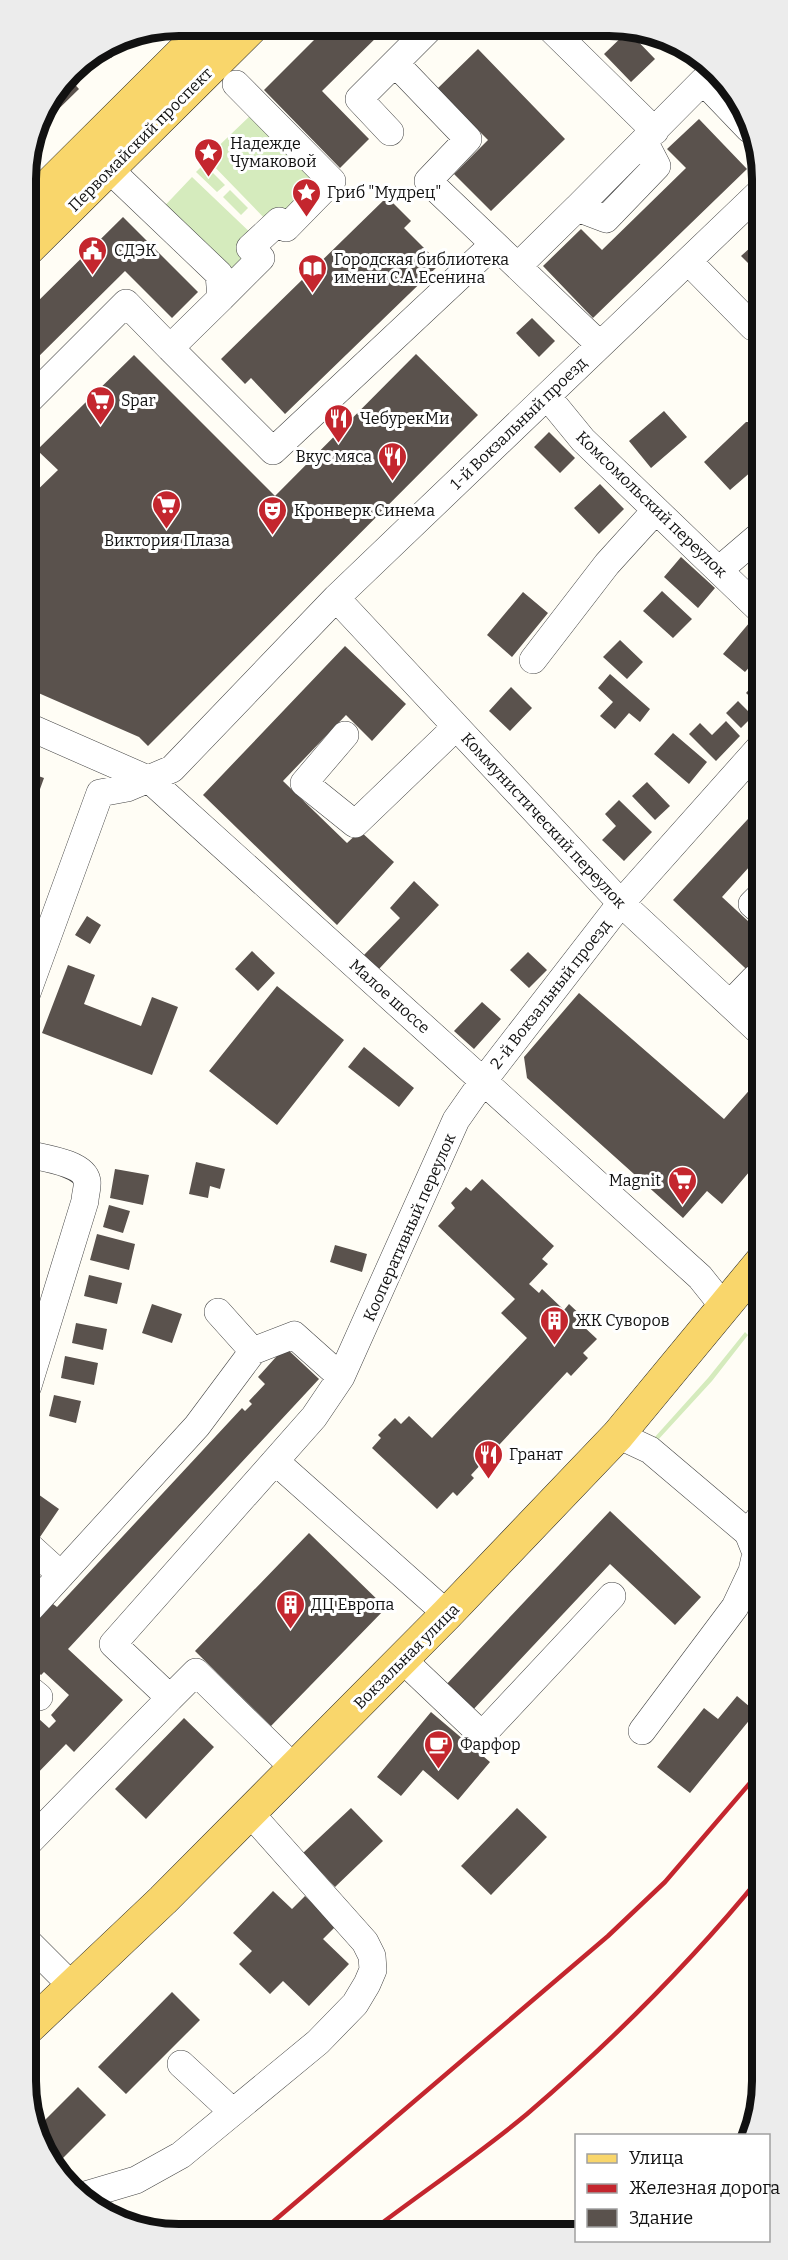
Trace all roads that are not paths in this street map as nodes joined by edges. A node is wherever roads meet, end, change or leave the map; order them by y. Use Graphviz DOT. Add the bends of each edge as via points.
graph roads {
  1 [pos="199,36"];
  2 [pos="243,36"];
  3 [pos="421,36"];
  4 [pos="557,36"];
  5 [pos="395,63"];
  6 [pos="236,84"];
  7 [pos="737,117"];
  8 [pos="390,132"];
  9 [pos="649,136"];
  10 [pos="109,169"];
  11 [pos="36,198"];
  12 [pos="752,200"];
  13 [pos="36,241"];
  14 [pos="494,244"];
  15 [pos="688,261"];
  16 [pos="518,266"];
  17 [pos="221,298"];
  18 [pos="752,326"];
  19 [pos="600,345"];
  20 [pos="170,348"];
  21 [pos="36,393"];
  22 [pos="547,396"];
  23 [pos="656,510"];
  24 [pos="752,542"];
  25 [pos="719,570"];
  26 [pos="336,598"];
  27 [pos="752,602"];
  28 [pos="532,660"];
  29 [pos="456,727"];
  30 [pos="36,730"];
  31 [pos="345,735"];
  32 [pos="752,758"];
  33 [pos="150,780"];
  34 [pos="621,903"];
  35 [pos="36,968"];
  36 [pos="752,981"];
  37 [pos="730,1004"];
  38 [pos="752,1025"];
  39 [pos="484,1080"];
  40 [pos="36,1156"];
  41 [pos="752,1273"];
  42 [pos="724,1306"];
  43 [pos="218,1312"];
  44 [pos="253,1351"];
  45 [pos="36,1360"];
  46 [pos="341,1377"];
  47 [pos="618,1435"];
  48 [pos="275,1461"];
  49 [pos="752,1523"];
  50 [pos="36,1552"];
  51 [pos="752,1571"];
  52 [pos="61,1575"];
  53 [pos="612,1596"];
  54 [pos="36,1602"];
  55 [pos="447,1614"];
  56 [pos="403,1660"];
  57 [pos="170,1698"];
  58 [pos="642,1731"];
  59 [pos="294,1768"];
  60 [pos="250,1813"];
  61 [pos="36,1836"];
  62 [pos="36,1950"];
  63 [pos="72,1986"];
  64 [pos="36,2020"];
  65 [pos="181,2064"];
  66 [pos="233,2112"];
  67 [pos="91,2193"];
  1 -- 11 [label="main road, Первомайский проспект"];
  2 -- 10 [label="main road, Первомайский проспект"];
  3 -- 5 [label="street"];
  4 -- 9 [label="street"];
  5 -- 8 [label="street" via="359,99"];
  5 -- 14 [label="street" via="468,139 428,181"];
  6 -- 17 [label="street" via="332,181 286,228 279,221 250,248 261,258"];
  7 -- 9 [label="street" via="703,81"];
  9 -- 16 [label="street" via="657,166 606,219 577,208"];
  10 -- 13 [label="main road, Первомайский проспект"];
  10 -- 17 [label="street" via="219,274"];
  12 -- 15 [label="street, 1-й Вокзальный проезд"];
  14 -- 16 [label="street"];
  14 -- 20 [label="street" via="273,451"];
  15 -- 18 [label="street"];
  15 -- 19 [label="street, 1-й Вокзальный проезд"];
  16 -- 19 [label="street"];
  17 -- 20 [label="street"];
  19 -- 22 [label="street, 1-й Вокзальный проезд"];
  20 -- 21 [label="street" via="126,303"];
  22 -- 23 [label="street, Комсомольский переулок" via="583,440"];
  22 -- 26 [label="street, 1-й Вокзальный проезд"];
  23 -- 25 [label="street, Комсомольский переулок"];
  23 -- 28 [label="street" via="607,564"];
  24 -- 25 [label="street"];
  25 -- 27 [label="street, Комсомольский переулок"];
  26 -- 29 [label="street, Коммунистический переулок"];
  26 -- 33 [label="street, 1-й Вокзальный проезд" via="172,769"];
  29 -- 31 [label="street" via="355,824 304,783"];
  29 -- 34 [label="street, Коммунистический переулок"];
  30 -- 33 [label="street, Малое шоссе"];
  32 -- 34 [label="street, 2-й Вокзальный проезд"];
  33 -- 35 [label="street, 1-й Вокзальный проезд" via="100,793"];
  33 -- 39 [label="street, Малое шоссе"];
  34 -- 37 [label="street, Коммунистический переулок"];
  34 -- 39 [label="street, 2-й Вокзальный проезд"];
  36 -- 37 [label="street"];
  37 -- 38 [label="street, Коммунистический переулок"];
  39 -- 42 [label="street, Малое шоссе" via="700,1277"];
  39 -- 46 [label="street, Кооперативный переулок" via="456,1120"];
  40 -- 45 [label="street" via="81,1170 87,1181 85,1201"];
  41 -- 42 [label="main road, Вокзальная улица"];
  42 -- 47 [label="main road, Вокзальная улица"];
  43 -- 44 [label="street"];
  44 -- 46 [label="street" via="294,1335"];
  44 -- 52 [label="street" via="196,1426"];
  46 -- 48 [label="street, Кооперативный переулок" via="314,1417"];
  47 -- 49 [label="street" via="650,1450"];
  47 -- 55 [label="main road, Вокзальная улица"];
  48 -- 55 [label="street"];
  48 -- 57 [label="street, Кооперативный переулок" via="113,1644"];
  50 -- 52 [label="street"];
  51 -- 58 [label="street" via="735,1607"];
  52 -- 54 [label="street"];
  53 -- 56 [label="street" via="482,1735"];
  55 -- 56 [label="main road, Вокзальная улица"];
  56 -- 59 [label="main road, Вокзальная улица"];
  57 -- 59 [label="street" via="196,1672"];
  57 -- 61 [label="street"];
  59 -- 60 [label="main road, Вокзальная улица"];
  60 -- 63 [label="main road, Вокзальная улица"];
  60 -- 66 [label="street" via="365,1942 373,1970 355,2004 340,2021"];
  62 -- 63 [label="street"];
  63 -- 64 [label="main road, Вокзальная улица"];
  65 -- 66 [label="street"];
  66 -- 67 [label="street" via="180,2155 136,2180"];
}
